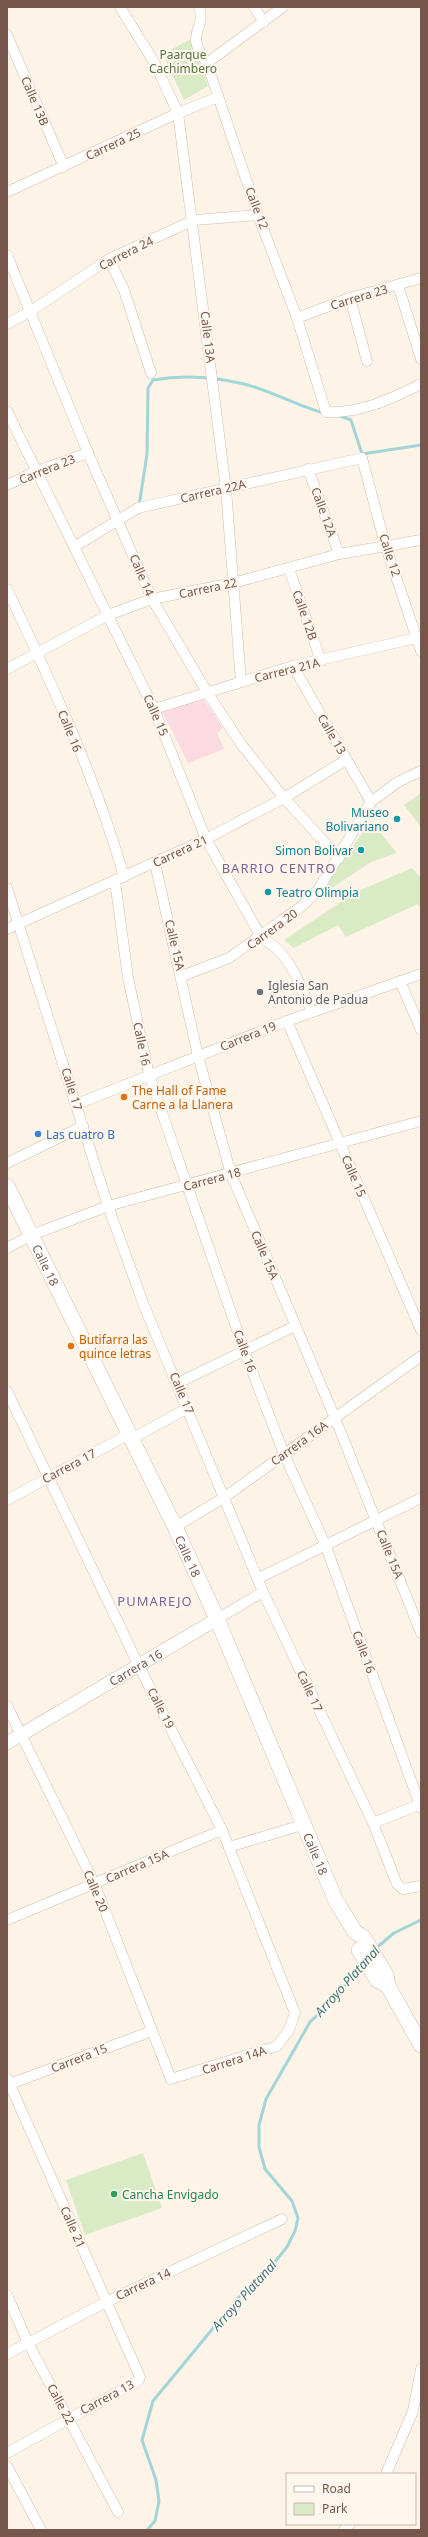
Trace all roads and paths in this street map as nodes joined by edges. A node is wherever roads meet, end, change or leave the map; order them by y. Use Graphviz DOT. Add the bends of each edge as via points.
graph roads {
  1 [pos="120,7"];
  2 [pos="199,7"];
  3 [pos="254,7"];
  4 [pos="283,7"];
  5 [pos="264,22"];
  6 [pos="7,35"];
  7 [pos="207,63"];
  8 [pos="218,97"];
  9 [pos="178,113"];
  10 [pos="64,167"];
  11 [pos="7,192"];
  12 [pos="258,215"];
  13 [pos="194,220"];
  14 [pos="7,255"];
  15 [pos="109,259"];
  16 [pos="421,278"];
  17 [pos="398,285"];
  18 [pos="350,298"];
  19 [pos="30,312"];
  20 [pos="297,318"];
  21 [pos="7,324"];
  22 [pos="421,359"];
  23 [pos="367,361"];
  24 [pos="151,373"];
  25 [pos="421,384"];
  26 [pos="7,411"];
  27 [pos="88,453"];
  28 [pos="362,458"];
  29 [pos="308,469"];
  30 [pos="37,471"];
  31 [pos="7,485"];
  32 [pos="226,489"];
  33 [pos="118,518"];
  34 [pos="421,540"];
  35 [pos="386,544"];
  36 [pos="74,547"];
  37 [pos="339,554"];
  38 [pos="289,569"];
  39 [pos="233,583"];
  40 [pos="7,588"];
  41 [pos="152,599"];
  42 [pos="108,615"];
  43 [pos="419,637"];
  44 [pos="421,651"];
  45 [pos="38,653"];
  46 [pos="321,661"];
  47 [pos="293,666"];
  48 [pos="7,669"];
  49 [pos="241,682"];
  50 [pos="207,692"];
  51 [pos="154,709"];
  52 [pos="346,760"];
  53 [pos="421,771"];
  54 [pos="284,798"];
  55 [pos="371,802"];
  56 [pos="206,839"];
  57 [pos="339,858"];
  58 [pos="155,862"];
  59 [pos="120,879"];
  60 [pos="7,888"];
  61 [pos="18,924"];
  62 [pos="7,929"];
  63 [pos="261,937"];
  64 [pos="421,974"];
  65 [pos="182,976"];
  66 [pos="400,980"];
  67 [pos="312,1012"];
  68 [pos="287,1021"];
  69 [pos="421,1030"];
  70 [pos="198,1056"];
  71 [pos="148,1075"];
  72 [pos="77,1104"];
  73 [pos="421,1121"];
  74 [pos="82,1126"];
  75 [pos="340,1143"];
  76 [pos="7,1163"];
  77 [pos="231,1174"];
  78 [pos="7,1186"];
  79 [pos="188,1186"];
  80 [pos="108,1206"];
  81 [pos="32,1235"];
  82 [pos="7,1248"];
  83 [pos="295,1326"];
  84 [pos="421,1330"];
  85 [pos="244,1350"];
  86 [pos="421,1356"];
  87 [pos="178,1383"];
  88 [pos="7,1391"];
  89 [pos="188,1408"];
  90 [pos="335,1418"];
  91 [pos="132,1436"];
  92 [pos="284,1454"];
  93 [pos="48,1477"];
  94 [pos="225,1497"];
  95 [pos="421,1498"];
  96 [pos="7,1500"];
  97 [pos="376,1519"];
  98 [pos="175,1527"];
  99 [pos="325,1544"];
  100 [pos="259,1578"];
  101 [pos="264,1592"];
  102 [pos="217,1619"];
  103 [pos="421,1631"];
  104 [pos="138,1664"];
  105 [pos="7,1706"];
  106 [pos="20,1735"];
  107 [pos="7,1743"];
  108 [pos="421,1805"];
  109 [pos="373,1823"];
  110 [pos="302,1825"];
  111 [pos="222,1830"];
  112 [pos="229,1847"];
  113 [pos="94,1884"];
  114 [pos="421,1886"];
  115 [pos="7,1920"];
  116 [pos="288,2030"];
  117 [pos="152,2031"];
  118 [pos="421,2045"];
  119 [pos="173,2080"];
  120 [pos="8,2083"];
  121 [pos="282,2219"];
  122 [pos="7,2295"];
  123 [pos="106,2302"];
  124 [pos="28,2343"];
  125 [pos="7,2354"];
  126 [pos="421,2369"];
  127 [pos="140,2375"];
  128 [pos="68,2418"];
  129 [pos="7,2453"];
  130 [pos="7,2462"];
  131 [pos="7,2466"];
  132 [pos="386,2473"];
  133 [pos="118,2512"];
  134 [pos="41,2530"];
  1 -- 9 [label="street, Calle 13A" via="154,62"];
  2 -- 7 [label="street, Calle 12" via="196,49"];
  3 -- 5 [label="street"];
  4 -- 5 [label="street"];
  5 -- 7 [label="street"];
  6 -- 10 [label="street, Calle 13B"];
  7 -- 8 [label="street, Calle 12"];
  8 -- 9 [label="street, Carrera 25"];
  8 -- 12 [label="street, Calle 12"];
  9 -- 10 [label="street, Carrera 25"];
  9 -- 13 [label="street, Calle 13A"];
  10 -- 11 [label="street, Carrera 25"];
  12 -- 13 [label="street, Carrera 24"];
  12 -- 20 [label="street, Calle 12"];
  13 -- 15 [label="street, Carrera 24"];
  13 -- 32 [label="street, Calle 13A"];
  14 -- 19 [label="street, Calle 14"];
  15 -- 19 [label="street, Carrera 24"];
  15 -- 24 [label="street" via="124,290"];
  16 -- 17 [label="street, Carrera 23"];
  17 -- 18 [label="street, Carrera 23"];
  17 -- 22 [label="street"];
  18 -- 20 [label="street, Carrera 23"];
  18 -- 23 [label="street"];
  19 -- 21 [label="street, Carrera 24"];
  19 -- 27 [label="street, Calle 14"];
  20 -- 25 [label="street, Calle 12" via="326,412 345,413 395,397"];
  26 -- 30 [label="street, Calle 15"];
  27 -- 30 [label="street, Carrera 23"];
  27 -- 33 [label="street, Calle 14"];
  28 -- 29 [label="street, Carrera 22A"];
  28 -- 35 [label="street, Calle 12"];
  29 -- 32 [label="street, Carrera 22A"];
  29 -- 37 [label="street, Calle 12A"];
  30 -- 31 [label="street, Carrera 23"];
  30 -- 36 [label="street, Calle 15"];
  32 -- 33 [label="street, Carrera 22A" via="138,508"];
  32 -- 39 [label="street, Calle 13A"];
  33 -- 36 [label="street, Carrera 22A"];
  33 -- 41 [label="street, Calle 14"];
  34 -- 35 [label="street, Carrera 22"];
  35 -- 37 [label="street, Carrera 22"];
  35 -- 43 [label="street, Calle 12"];
  36 -- 42 [label="street, Calle 15"];
  37 -- 38 [label="street, Carrera 22"];
  38 -- 39 [label="street, Carrera 22"];
  38 -- 46 [label="street, Calle 12B"];
  39 -- 41 [label="street, Carrera 22"];
  39 -- 49 [label="street, Calle 13A"];
  40 -- 45 [label="street, Calle 16"];
  41 -- 42 [label="street, Carrera 22"];
  41 -- 50 [label="street, Calle 14"];
  42 -- 45 [label="street, Carrera 22"];
  42 -- 51 [label="street, Calle 15"];
  43 -- 44 [label="street, Calle 12"];
  43 -- 46 [label="street, Carrera 21A"];
  45 -- 48 [label="street, Carrera 22"];
  45 -- 59 [label="street, Calle 16" via="108,820"];
  46 -- 47 [label="street, Carrera 21A"];
  47 -- 49 [label="street, Carrera 21A"];
  47 -- 52 [label="street, Calle 13"];
  49 -- 50 [label="street, Carrera 21A"];
  50 -- 51 [label="street, Carrera 21A"];
  50 -- 54 [label="street, Calle 14" via="241,744"];
  51 -- 56 [label="street, Calle 15"];
  52 -- 54 [label="street, Carrera 21"];
  52 -- 55 [label="street, Calle 13"];
  53 -- 55 [label="street, Carrera 20" via="396,783"];
  54 -- 56 [label="street, Carrera 21"];
  54 -- 57 [label="street, Calle 14"];
  55 -- 57 [label="street, Carrera 20"];
  56 -- 58 [label="street, Carrera 21"];
  56 -- 63 [label="street, Calle 15"];
  57 -- 63 [label="street, Carrera 20" via="318,890 302,906"];
  58 -- 59 [label="street, Carrera 21"];
  58 -- 65 [label="street, Calle 15A"];
  59 -- 61 [label="street, Carrera 21"];
  59 -- 71 [label="street, Calle 16" via="128,978"];
  60 -- 61 [label="street, Calle 17"];
  61 -- 62 [label="street, Carrera 21"];
  61 -- 72 [label="street, Calle 17"];
  63 -- 65 [label="street, Carrera 20" via="223,962"];
  63 -- 67 [label="street, Calle 15" via="275,945 285,957"];
  64 -- 66 [label="street, Carrera 19"];
  65 -- 70 [label="street, Calle 15A"];
  66 -- 67 [label="street, Carrera 19"];
  66 -- 69 [label="street"];
  67 -- 68 [label="street, Carrera 19"];
  68 -- 70 [label="street, Carrera 19"];
  68 -- 75 [label="street, Calle 15"];
  70 -- 71 [label="street, Carrera 19"];
  70 -- 77 [label="street, Calle 15A"];
  71 -- 72 [label="street, Carrera 19"];
  71 -- 79 [label="street, Calle 16"];
  72 -- 74 [label="street, Calle 17"];
  73 -- 75 [label="street, Carrera 18"];
  74 -- 76 [label="street"];
  74 -- 80 [label="street, Calle 17"];
  75 -- 77 [label="street, Carrera 18"];
  75 -- 84 [label="street, Calle 15"];
  77 -- 79 [label="street, Carrera 18"];
  77 -- 83 [label="street, Calle 15A"];
  78 -- 81 [label="main road, Calle 18"];
  79 -- 80 [label="street, Carrera 18"];
  79 -- 85 [label="street, Calle 16"];
  80 -- 81 [label="street, Carrera 18"];
  80 -- 87 [label="street, Calle 17" via="143,1303"];
  81 -- 82 [label="street, Carrera 18"];
  81 -- 91 [label="main road, Calle 18"];
  83 -- 85 [label="street"];
  83 -- 90 [label="street, Calle 15A"];
  85 -- 87 [label="street"];
  85 -- 92 [label="street, Calle 16"];
  86 -- 90 [label="street, Carrera 16A"];
  87 -- 89 [label="street, Calle 17"];
  88 -- 93 [label="street, Calle 19"];
  89 -- 91 [label="street, Carrera 17"];
  89 -- 94 [label="street, Calle 17"];
  90 -- 92 [label="street, Carrera 16A"];
  90 -- 97 [label="street, Calle 15A"];
  91 -- 93 [label="street, Carrera 17"];
  91 -- 98 [label="main road, Calle 18"];
  92 -- 94 [label="street, Carrera 16A"];
  92 -- 99 [label="street, Calle 16"];
  93 -- 96 [label="street, Carrera 17"];
  93 -- 104 [label="street, Calle 19"];
  94 -- 98 [label="street, Carrera 16A"];
  94 -- 100 [label="street, Calle 17"];
  95 -- 97 [label="street"];
  97 -- 99 [label="street"];
  97 -- 103 [label="street, Calle 15A"];
  98 -- 102 [label="main road, Calle 18"];
  99 -- 100 [label="street"];
  99 -- 108 [label="street, Calle 16"];
  100 -- 101 [label="street, Calle 17"];
  101 -- 102 [label="street, Carrera 16"];
  101 -- 109 [label="street, Calle 17"];
  102 -- 104 [label="street, Carrera 16"];
  102 -- 110 [label="main road, Calle 18"];
  104 -- 106 [label="street, Carrera 16"];
  104 -- 111 [label="street, Calle 19"];
  105 -- 106 [label="street, Calle 20"];
  106 -- 107 [label="street, Carrera 16"];
  106 -- 113 [label="street, Calle 20"];
  108 -- 109 [label="street"];
  109 -- 114 [label="street, Calle 17" via="397,1884 403,1889"];
  110 -- 112 [label="street"];
  110 -- 118 [label="main road, Calle 18" via="336,1901 374,1965 386,1974 388,1986"];
  111 -- 112 [label="street, Calle 19"];
  111 -- 113 [label="street, Carrera 15A"];
  112 -- 116 [label="street, Calle 19" via="295,2013"];
  113 -- 115 [label="street, Carrera 15A"];
  113 -- 117 [label="street, Calle 20"];
  116 -- 119 [label="street, Carrera 14A" via="277,2046"];
  117 -- 119 [label="street, Calle 20"];
  117 -- 120 [label="street, Carrera 15"];
  120 -- 123 [label="street, Calle 21"];
  121 -- 123 [label="street, Carrera 14"];
  122 -- 124 [label="street, Calle 22"];
  123 -- 124 [label="street, Carrera 14"];
  123 -- 127 [label="street, Calle 21"];
  124 -- 125 [label="street, Carrera 14"];
  124 -- 128 [label="street, Calle 22"];
  126 -- 132 [label="street" via="413,2411"];
  127 -- 128 [label="street, Carrera 13" via="138,2381"];
  128 -- 129 [label="street, Carrera 13"];
  128 -- 133 [label="street, Calle 22"];
  130 -- 131 [label="street"];
  131 -- 134 [label="street"];
}
